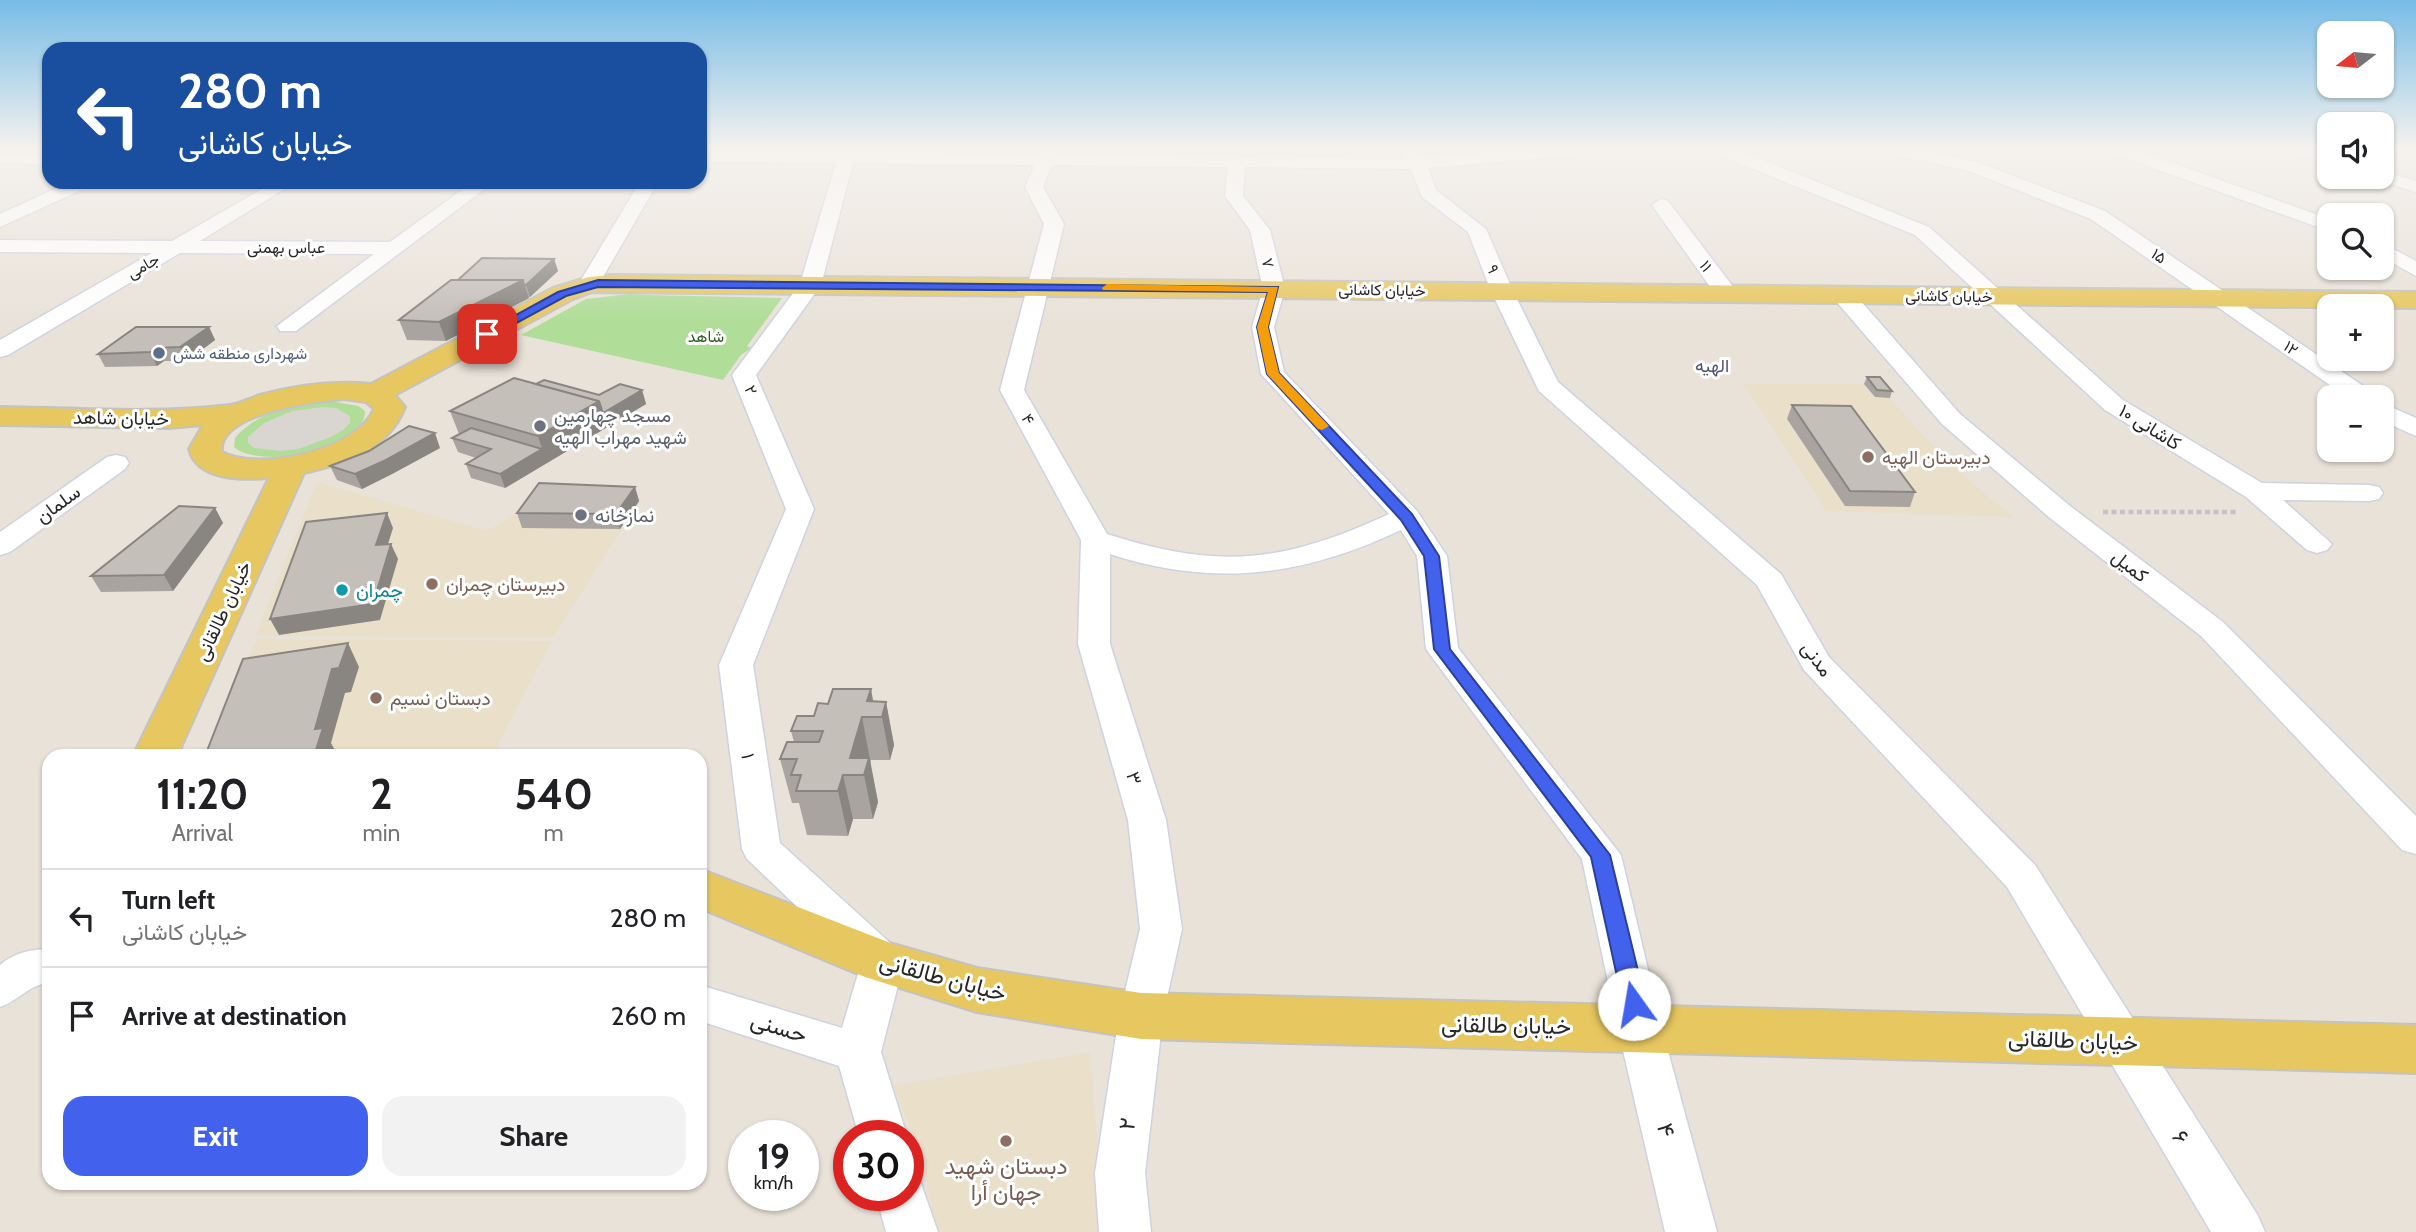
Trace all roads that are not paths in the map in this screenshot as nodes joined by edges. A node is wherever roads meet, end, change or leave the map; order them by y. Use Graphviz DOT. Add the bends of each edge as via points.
graph roads {
  1 [pos="29,207"];
  2 [pos="244,207"];
  3 [pos="450,207"];
  4 [pos="634,207"];
  5 [pos="832,207"];
  6 [pos="1045,207"];
  7 [pos="1243,207"];
  8 [pos="1447,207"];
  9 [pos="1663,207"];
  10 [pos="1864,207"];
  11 [pos="2079,207"];
  12 [pos="2281,207"];
  13 [pos="0,221"];
  14 [pos="2317,221"];
  15 [pos="0,246"];
  16 [pos="177,247"];
  17 [pos="395,247"];
  18 [pos="2394,256"];
  19 [pos="2416,270"];
  20 [pos="589,285"];
  21 [pos="810,285"];
  22 [pos="1037,287"];
  23 [pos="1275,289"];
  24 [pos="1502,291"];
  25 [pos="1726,293"];
  26 [pos="1843,295"];
  27 [pos="1993,296"];
  28 [pos="2220,298"];
  29 [pos="2416,300"];
  30 [pos="288,326"];
  31 [pos="0,350"];
  32 [pos="2345,385"];
  33 [pos="375,394"];
  34 [pos="241,413"];
  35 [pos="0,416"];
  36 [pos="2394,417"];
  37 [pos="2416,428"];
  38 [pos="0,432"];
  39 [pos="205,444"];
  40 [pos="116,463"];
  41 [pos="291,466"];
  42 [pos="2256,492"];
  43 [pos="2370,493"];
  44 [pos="800,509"];
  45 [pos="1407,517"];
  46 [pos="1096,540"];
  47 [pos="2317,544"];
  48 [pos="0,546"];
  49 [pos="158,749"];
  50 [pos="2416,840"];
  51 [pos="707,891"];
  52 [pos="883,962"];
  53 [pos="707,1005"];
  54 [pos="1142,1016"];
  55 [pos="1640,1029"];
  56 [pos="2122,1042"];
  57 [pos="2416,1049"];
  58 [pos="858,1052"];
  59 [pos="878,1120"];
  60 [pos="906,1211"];
  61 [pos="912,1232"];
  62 [pos="1125,1232"];
  63 [pos="1691,1232"];
  64 [pos="2239,1232"];
  1 -- 13 [label="street"];
  2 -- 16 [label="street, جامی"];
  3 -- 17 [label="street"];
  4 -- 20 [label="street"];
  5 -- 21 [label="street"];
  6 -- 22 [label="street, ۴" via="1054,224"];
  7 -- 23 [label="street, ۷" via="1260,230"];
  8 -- 24 [label="street, ۹" via="1476,229"];
  9 -- 25 [label="street, ۱۱"];
  10 -- 27 [label="street, کاشانی ۱۰" via="1922,231"];
  11 -- 28 [label="street, ۱۵" via="2098,215"];
  12 -- 14 [label="street"];
  15 -- 16 [label="street, عباس بهمنی"];
  16 -- 17 [label="street, عباس بهمنی"];
  16 -- 31 [label="street, جامی"];
  17 -- 30 [label="street"];
  18 -- 19 [label="street"];
  20 -- 21 [label="main road, خیابان کاشانی"];
  20 -- 33 [label="main road, خیابان کاشانی"];
  21 -- 22 [label="main road, خیابان کاشانی"];
  21 -- 44 [label="street, ۲" via="744,375"];
  22 -- 23 [label="main road, خیابان کاشانی"];
  22 -- 46 [label="street, ۴" via="1012,390"];
  23 -- 24 [label="main road, خیابان کاشانی"];
  23 -- 45 [label="street, ۴" via="1263,327 1273,374"];
  24 -- 25 [label="main road, خیابان کاشانی"];
  24 -- 56 [label="street, مدنی" via="1548,387 1770,580 1816,663 2021,876"];
  25 -- 26 [label="main road, خیابان کاشانی"];
  26 -- 27 [label="main road, خیابان کاشانی"];
  26 -- 50 [label="street, کمیل" via="1951,419 2060,512 2212,629"];
  27 -- 28 [label="main road, خیابان کاشانی"];
  27 -- 42 [label="street, کاشانی ۱۰" via="2114,405"];
  28 -- 29 [label="main road, خیابان کاشانی"];
  28 -- 32 [label="street, ۱۲"];
  33 -- 34 [label="main road" via="344,390 303,394"];
  33 -- 41 [label="main road" via="390,407 390,415 373,435 337,453"];
  34 -- 35 [label="main road, خیابان شاهد" via="169,419"];
  34 -- 39 [label="main road" via="211,434"];
  36 -- 37 [label="street"];
  38 -- 39 [label="main road, خیابان شاهد" via="197,436"];
  39 -- 41 [label="main road" via="205,453 225,467"];
  40 -- 48 [label="street, سلمان"];
  41 -- 49 [label="main road, خیابان طالقانی"];
  42 -- 43 [label="street"];
  42 -- 47 [label="street, کاشانی ۱۰"];
  44 -- 52 [label="street, ۱" via="736,665 761,849"];
  45 -- 46 [label="street" via="1333,549 1264,566 1209,567 1144,558"];
  45 -- 55 [label="street, ۴" via="1432,556 1442,649 1601,855"];
  46 -- 54 [label="street, ۳" via="1094,644 1147,820 1161,929"];
  51 -- 52 [label="main road, خیابان طالقانی"];
  52 -- 54 [label="main road, خیابان طالقانی" via="977,990"];
  52 -- 58 [label="street"];
  53 -- 58 [label="street, حسنی"];
  54 -- 55 [label="main road, خیابان طالقانی"];
  54 -- 62 [label="street, ۲" via="1120,1173"];
  55 -- 56 [label="main road, خیابان طالقانی"];
  55 -- 63 [label="street, ۴"];
  56 -- 57 [label="main road, خیابان طالقانی"];
  56 -- 64 [label="street, ۶"];
  58 -- 59 [label="street"];
  60 -- 61 [label="street"];
}
